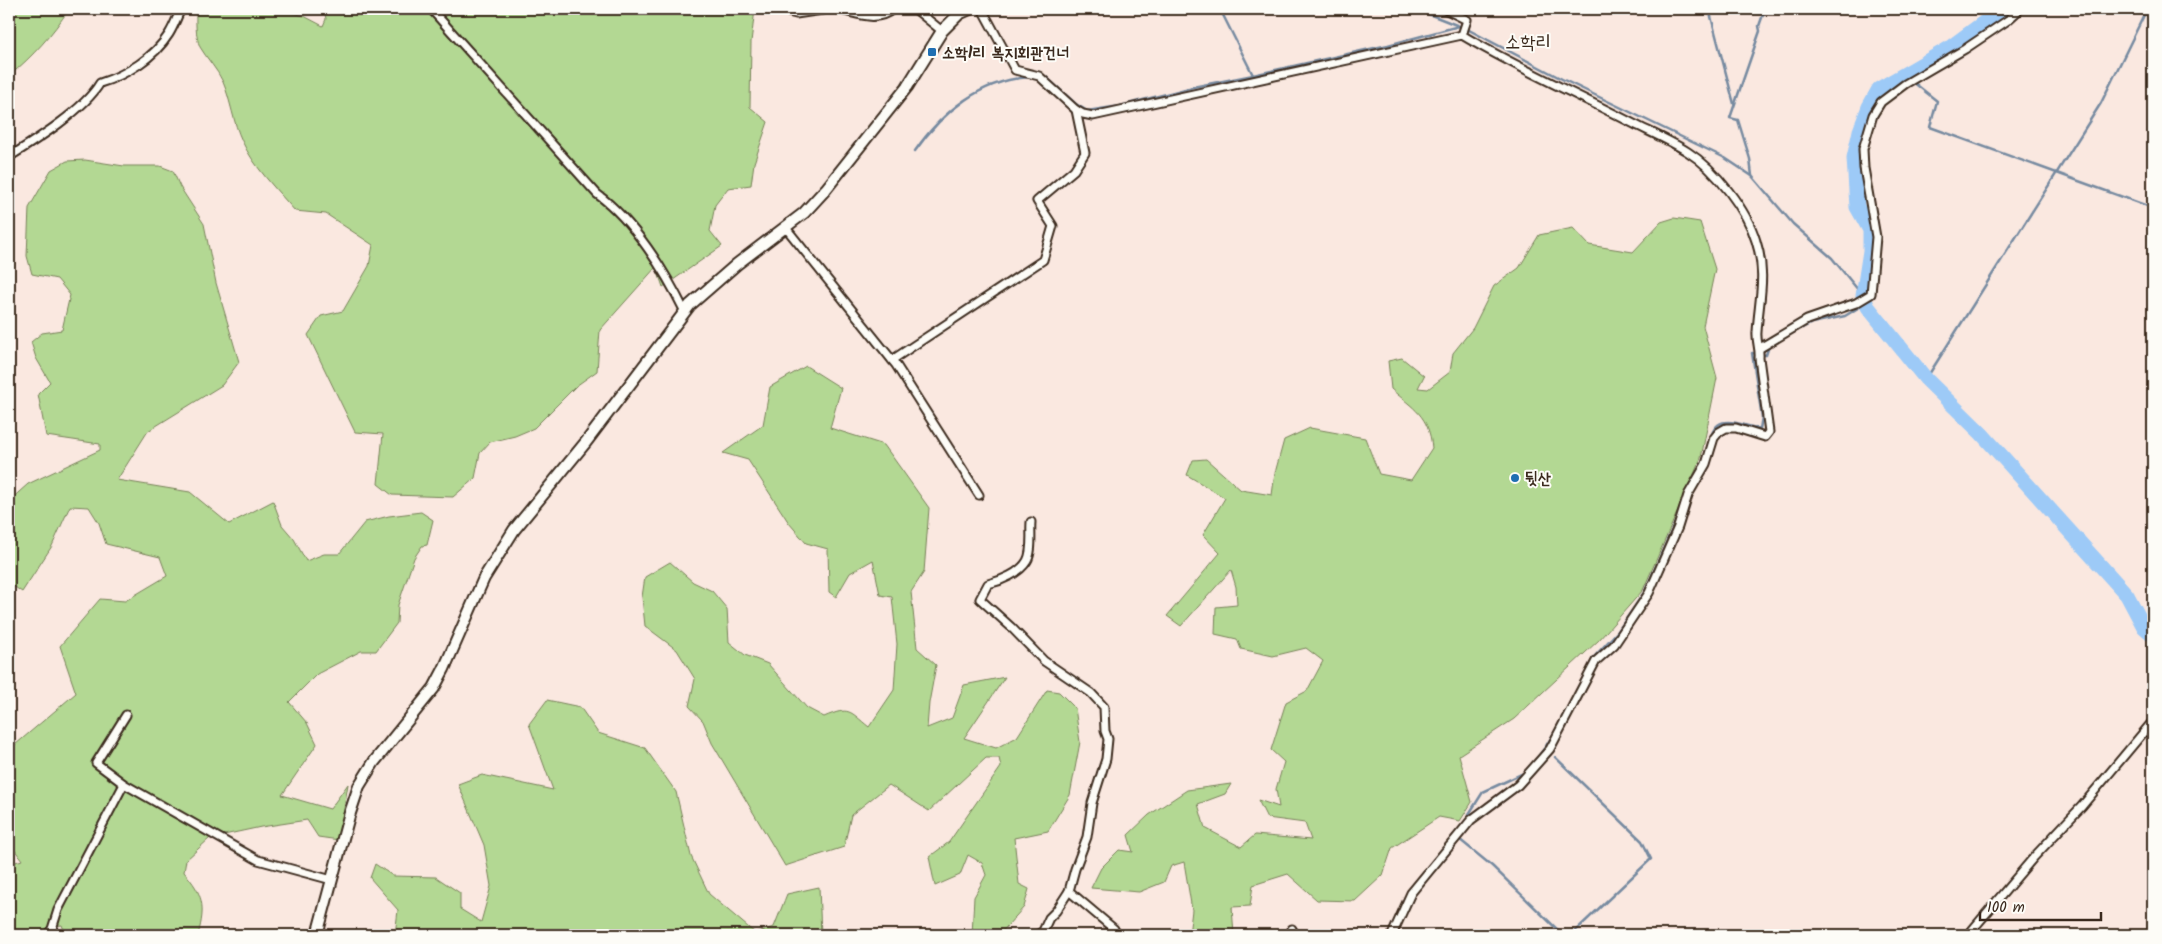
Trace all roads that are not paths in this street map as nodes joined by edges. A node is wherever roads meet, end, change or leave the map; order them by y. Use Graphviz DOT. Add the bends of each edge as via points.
graph roads {
  1 [pos="181,9"];
  2 [pos="431,9"];
  3 [pos="777,9"];
  4 [pos="829,9"];
  5 [pos="835,9"];
  6 [pos="893,9"];
  7 [pos="915,9"];
  8 [pos="954,9"];
  9 [pos="970,9"];
  10 [pos="982,9"];
  11 [pos="1445,9"];
  12 [pos="2020,9"];
  13 [pos="951,22"];
  14 [pos="942,31"];
  15 [pos="1462,34"];
  16 [pos="1076,110"];
  17 [pos="9,157"];
  18 [pos="786,228"];
  19 [pos="685,312"];
  20 [pos="1760,348"];
  21 [pos="892,360"];
  22 [pos="979,495"];
  23 [pos="1031,522"];
  24 [pos="126,715"];
  25 [pos="2153,721"];
  26 [pos="124,784"];
  27 [pos="332,880"];
  28 [pos="1069,891"];
  29 [pos="47,935"];
  30 [pos="317,935"];
  31 [pos="1037,935"];
  32 [pos="1117,935"];
  33 [pos="1392,935"];
  34 [pos="1968,935"];
  1 -- 17 [label="street" via="170,32 148,57 113,79 100,82 96,90 65,118"];
  2 -- 19 [label="street" via="654,256"];
  3 -- 4 [label="street" via="796,14"];
  5 -- 6 [label="street" via="875,18"];
  7 -- 14 [label="street"];
  8 -- 13 [label="street"];
  9 -- 13 [label="street"];
  10 -- 16 [label="street" via="1015,70 1039,76"];
  11 -- 15 [label="street" via="1467,20"];
  12 -- 20 [label="street" via="1965,49 1905,84 1881,102 1873,115 1864,149 1864,168 1876,238 1871,294 1856,303 1806,320"];
  13 -- 14 [label="street"];
  14 -- 18 [label="street" via="907,87 826,189"];
  15 -- 16 [label="street" via="1093,116"];
  15 -- 20 [label="street" via="1500,58 1689,152 1716,177 1740,207 1756,241 1762,267 1757,330"];
  16 -- 21 [label="street" via="1086,153 1074,170 1037,201 1053,226 1044,260"];
  18 -- 19 [label="street" via="737,264"];
  18 -- 21 [label="street"];
  19 -- 27 [label="street" via="498,554 434,688 374,762 359,786"];
  20 -- 33 [label="street" via="1769,432 1765,437 1726,428 1714,438 1706,464 1688,495 1678,527 1649,592 1614,646 1596,661 1550,749 1518,785 1471,820 1411,893"];
  21 -- 22 [label="street"];
  23 -- 28 [label="street" via="1028,559 1020,570 988,584 980,599 1044,661 1091,693 1104,707 1108,740 1106,759 1092,803 1087,837"];
  24 -- 26 [label="street" via="96,763"];
  25 -- 34 [label="street"];
  26 -- 27 [label="street" via="258,860"];
  26 -- 29 [label="street"];
  27 -- 30 [label="street"];
  28 -- 31 [label="street"];
  28 -- 32 [label="street"];
}
